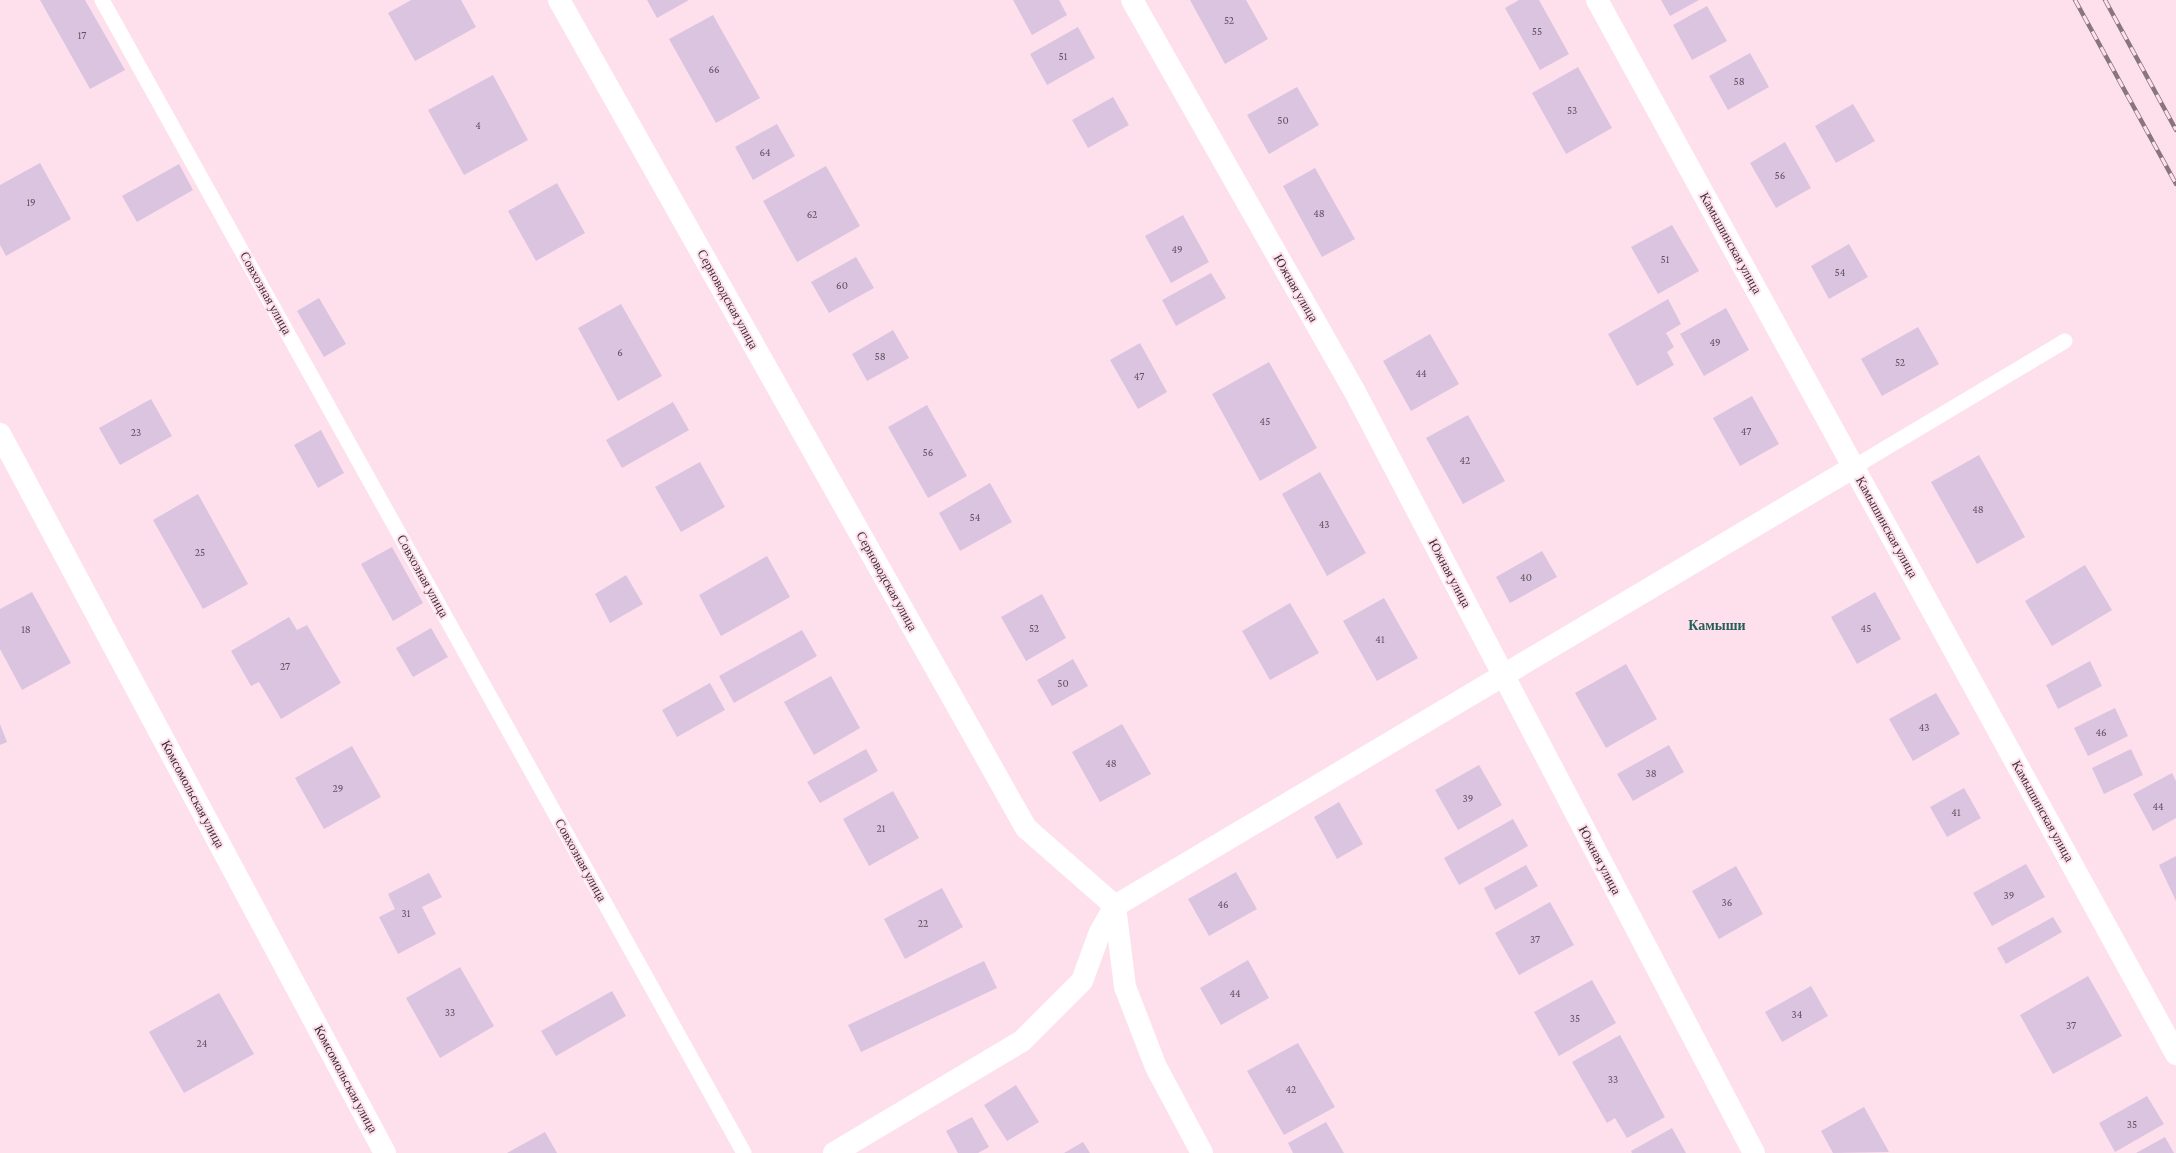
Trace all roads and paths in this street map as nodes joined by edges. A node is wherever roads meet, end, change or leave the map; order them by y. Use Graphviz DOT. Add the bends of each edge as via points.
graph roads {
  1 [pos="102,0"];
  2 [pos="559,0"];
  3 [pos="1132,0"];
  4 [pos="1597,0"];
  5 [pos="2065,341"];
  6 [pos="0,434"];
  7 [pos="1854,467"];
  8 [pos="1503,676"];
  9 [pos="1115,906"];
  10 [pos="2176,1054"];
  11 [pos="386,1153"];
  12 [pos="744,1153"];
  13 [pos="834,1153"];
  14 [pos="1202,1153"];
  15 [pos="1754,1153"];
  1 -- 12 [label="lane, Совхозная улица"];
  2 -- 9 [label="street, Серноводская улица" via="1026,828"];
  3 -- 8 [label="street, Южная улица" via="1355,392"];
  4 -- 7 [label="street, Камышинская улица"];
  5 -- 7 [label="lane"];
  6 -- 11 [label="street, Комсомольская улица"];
  7 -- 8 [label="street"];
  7 -- 10 [label="street, Камышинская улица"];
  8 -- 9 [label="street"];
  8 -- 15 [label="street, Южная улица"];
  9 -- 13 [label="street" via="1100,932 1082,981 1022,1041"];
  9 -- 14 [label="street" via="1125,987 1156,1067"];
}
